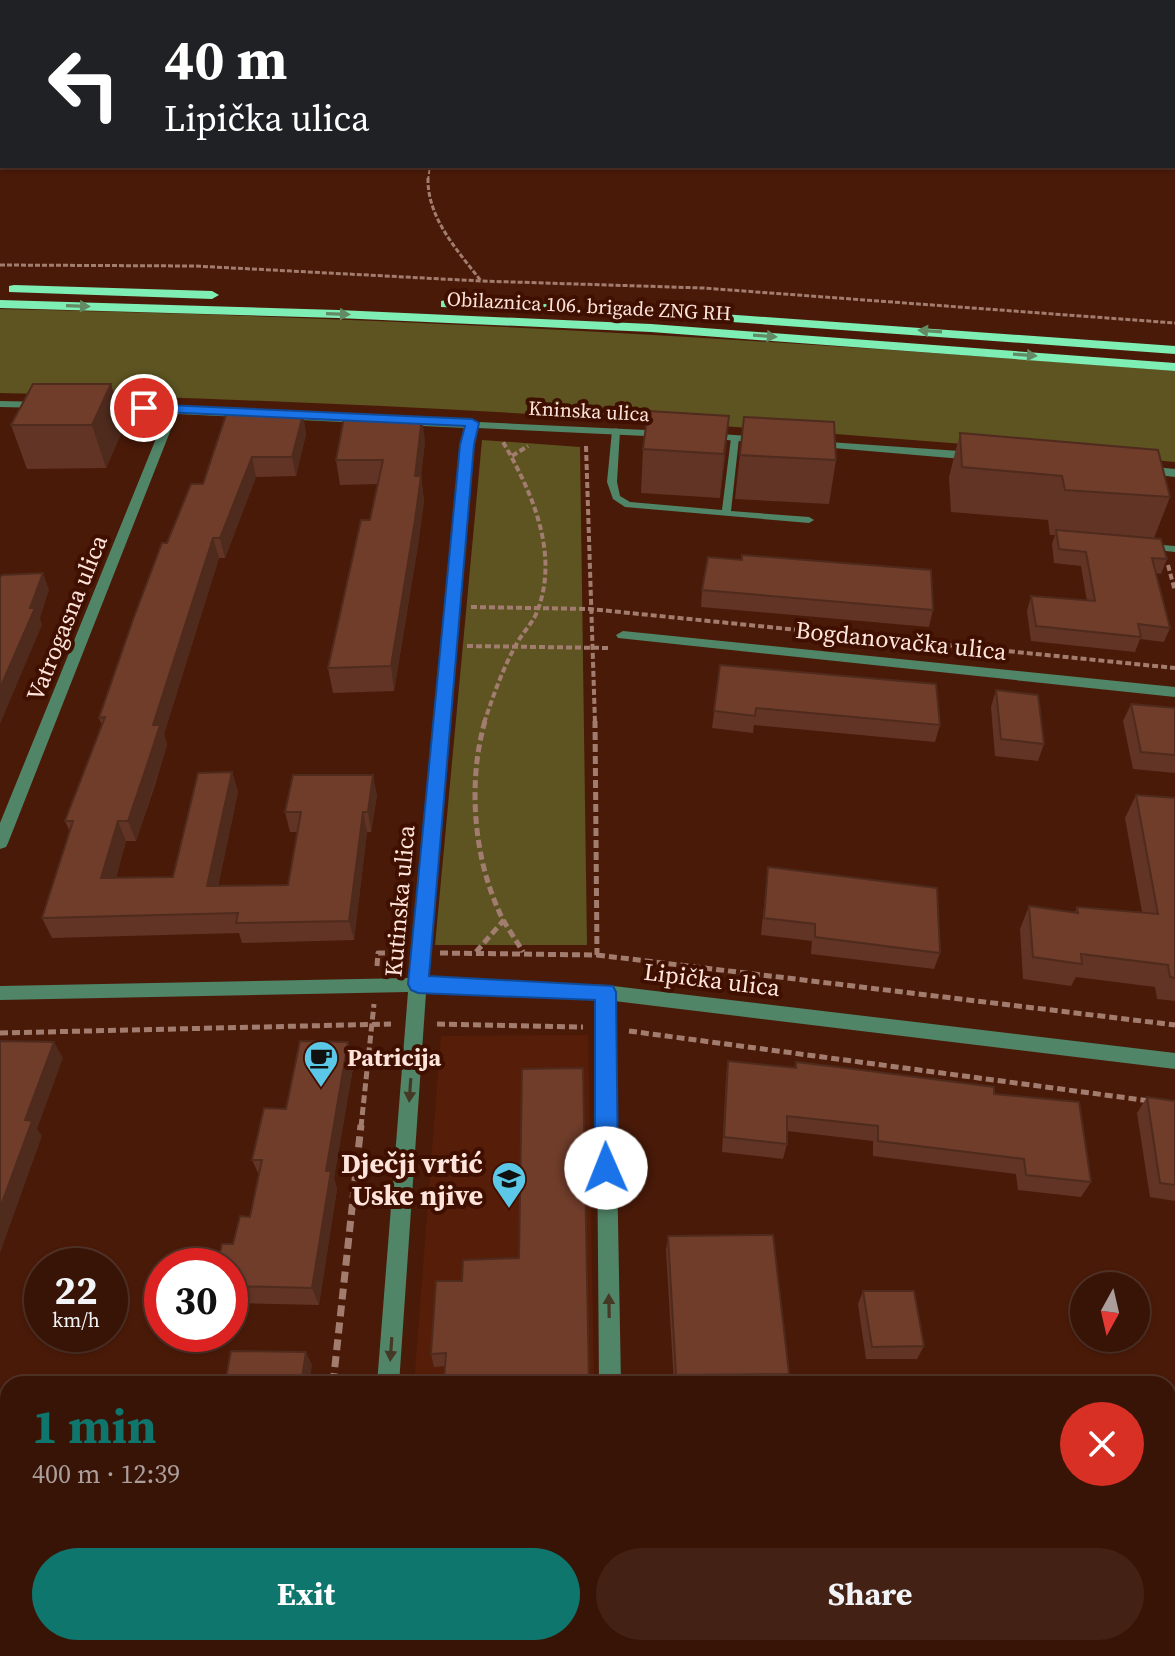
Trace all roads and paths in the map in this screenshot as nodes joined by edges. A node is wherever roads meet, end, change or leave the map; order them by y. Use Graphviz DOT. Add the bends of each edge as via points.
graph roads {
  1 [pos="430,168"];
  2 [pos="0,265"];
  3 [pos="481,281"];
  4 [pos="0,289"];
  5 [pos="0,304"];
  6 [pos="1175,323"];
  7 [pos="1175,350"];
  8 [pos="1175,367"];
  9 [pos="0,404"];
  10 [pos="63,406"];
  11 [pos="79,406"];
  12 [pos="173,409"];
  13 [pos="472,423"];
  14 [pos="616,431"];
  15 [pos="676,434"];
  16 [pos="690,435"];
  17 [pos="735,438"];
  18 [pos="502,440"];
  19 [pos="781,441"];
  20 [pos="534,442"];
  21 [pos="796,442"];
  22 [pos="586,445"];
  23 [pos="512,456"];
  24 [pos="994,458"];
  25 [pos="1130,469"];
  26 [pos="1175,473"];
  27 [pos="726,512"];
  28 [pos="809,520"];
  29 [pos="1138,546"];
  30 [pos="1175,549"];
  31 [pos="623,635"];
  32 [pos="1175,692"];
  33 [pos="0,843"];
  34 [pos="504,920"];
  35 [pos="524,952"];
  36 [pos="421,953"];
  37 [pos="475,953"];
  38 [pos="597,955"];
  39 [pos="376,984"];
  40 [pos="418,984"];
  41 [pos="605,992"];
  42 [pos="0,993"];
  43 [pos="415,1024"];
  44 [pos="371,1025"];
  45 [pos="1175,1025"];
  46 [pos="604,1028"];
  47 [pos="0,1033"];
  48 [pos="1175,1061"];
  49 [pos="1160,1102"];
  50 [pos="334,1376"];
  51 [pos="389,1376"];
  52 [pos="610,1376"];
  1 -- 3 [label="path" via="428,199"];
  2 -- 3 [label="path" via="195,266"];
  3 -- 6 [label="path" via="703,288"];
  7 -- 4 [label="highway, Obilaznica 106. brigade ZNG RH, one-way" via="499,305"];
  5 -- 8 [label="highway, Obilaznica 106. brigade ZNG RH, one-way" via="651,328"];
  9 -- 10 [label="street"];
  11 -- 12 [label="street, Kninska ulica"];
  12 -- 13 [label="street, Kninska ulica"];
  12 -- 33 [label="street, Vatrogasna ulica"];
  13 -- 14 [label="street, Kninska ulica"];
  13 -- 36 [label="street, Kutinska ulica"];
  14 -- 15 [label="street, Kninska ulica"];
  14 -- 27 [label="lane" via="616,497 628,505"];
  16 -- 17 [label="street"];
  17 -- 19 [label="street"];
  17 -- 27 [label="lane"];
  18 -- 23 [label="path"];
  20 -- 23 [label="path"];
  21 -- 24 [label="street"];
  22 -- 38 [label="path"];
  23 -- 34 [label="path" via="539,513 543,571 538,610 515,647 483,726 475,767 484,857"];
  25 -- 26 [label="street"];
  27 -- 28 [label="lane"];
  29 -- 30 [label="lane"];
  31 -- 32 [label="street, Bogdanovačka ulica"];
  34 -- 35 [label="path"];
  34 -- 37 [label="path"];
  35 -- 37 [label="path"];
  35 -- 38 [label="path"];
  36 -- 37 [label="path"];
  36 -- 39 [label="path" via="378,953"];
  36 -- 40 [label="street, Kutinska ulica"];
  38 -- 45 [label="path"];
  39 -- 40 [label="street, Lipička ulica"];
  39 -- 42 [label="street, Lipička ulica"];
  39 -- 44 [label="path"];
  40 -- 41 [label="street, Lipička ulica"];
  40 -- 43 [label="street, Kutinska ulica"];
  41 -- 46 [label="street"];
  41 -- 48 [label="street, Lipička ulica"];
  43 -- 44 [label="path"];
  43 -- 46 [label="path"];
  43 -- 51 [label="street, Kutinska ulica, one-way"];
  44 -- 47 [label="path"];
  44 -- 50 [label="path"];
  46 -- 49 [label="path"];
  52 -- 46 [label="street, one-way"];
}
